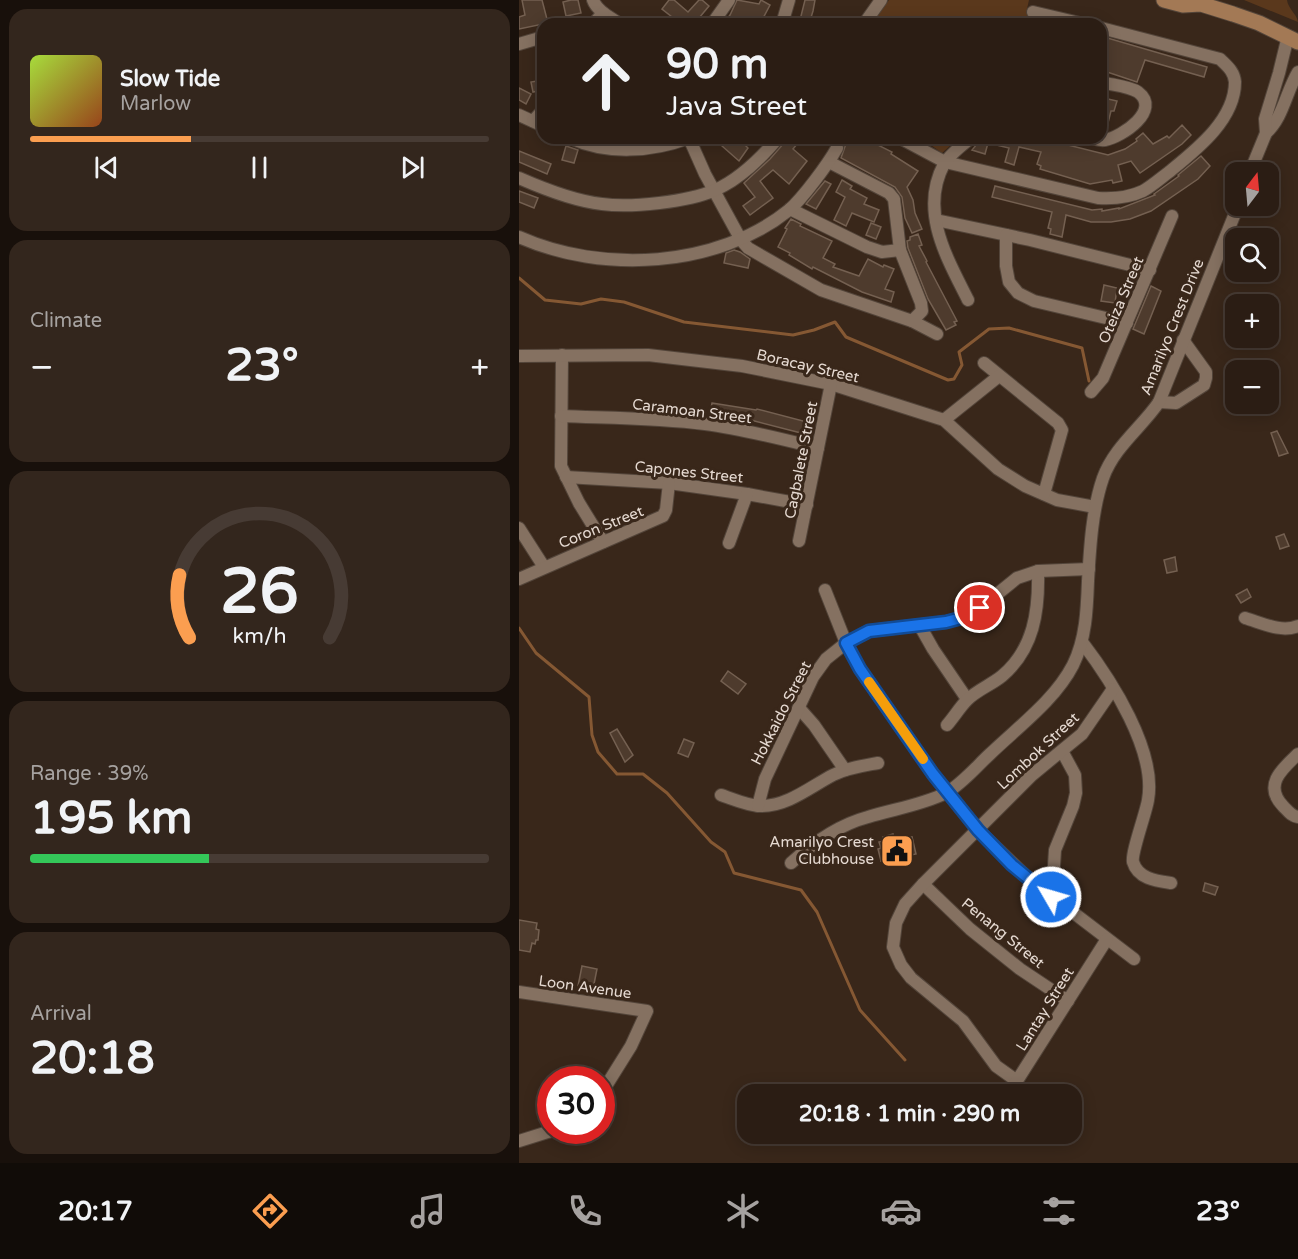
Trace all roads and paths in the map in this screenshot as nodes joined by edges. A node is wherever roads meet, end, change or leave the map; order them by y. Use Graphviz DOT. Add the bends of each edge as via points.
graph roads {
  1 [pos="593,0"];
  2 [pos="729,0"];
  3 [pos="789,0"];
  4 [pos="881,0"];
  5 [pos="1164,0"];
  6 [pos="1199,1"];
  7 [pos="1033,12"];
  8 [pos="603,13"];
  9 [pos="598,18"];
  10 [pos="611,18"];
  11 [pos="716,18"];
  12 [pos="784,18"];
  13 [pos="868,18"];
  14 [pos="1056,18"];
  15 [pos="1107,30"];
  16 [pos="1293,39"];
  17 [pos="537,40"];
  18 [pos="519,44"];
  19 [pos="1298,72"];
  20 [pos="1107,84"];
  21 [pos="519,115"];
  22 [pos="537,124"];
  23 [pos="1266,133"];
  24 [pos="1107,140"];
  25 [pos="590,144"];
  26 [pos="672,144"];
  27 [pos="692,144"];
  28 [pos="772,144"];
  29 [pos="911,144"];
  30 [pos="964,144"];
  31 [pos="837,148"];
  32 [pos="829,162"];
  33 [pos="945,162"];
  34 [pos="1254,162"];
  35 [pos="519,178"];
  36 [pos="715,190"];
  37 [pos="790,209"];
  38 [pos="1172,216"];
  39 [pos="1233,216"];
  40 [pos="936,220"];
  41 [pos="1007,235"];
  42 [pos="519,237"];
  43 [pos="741,240"];
  44 [pos="900,250"];
  45 [pos="1150,270"];
  46 [pos="968,300"];
  47 [pos="912,321"];
  48 [pos="1127,323"];
  49 [pos="937,334"];
  50 [pos="1183,340"];
  51 [pos="562,355"];
  52 [pos="519,356"];
  53 [pos="984,363"];
  54 [pos="999,376"];
  55 [pos="831,384"];
  56 [pos="1091,392"];
  57 [pos="1159,402"];
  58 [pos="561,416"];
  59 [pos="944,420"];
  60 [pos="818,448"];
  61 [pos="566,477"];
  62 [pos="669,483"];
  63 [pos="747,494"];
  64 [pos="1044,494"];
  65 [pos="807,505"];
  66 [pos="1095,507"];
  67 [pos="519,528"];
  68 [pos="799,541"];
  69 [pos="603,542"];
  70 [pos="729,543"];
  71 [pos="544,567"];
  72 [pos="1089,569"];
  73 [pos="1038,571"];
  74 [pos="519,579"];
  75 [pos="825,590"];
  76 [pos="1245,618"];
  77 [pos="920,626"];
  78 [pos="1298,626"];
  79 [pos="1082,642"];
  80 [pos="846,643"];
  81 [pos="1113,689"];
  82 [pos="967,699"];
  83 [pos="799,708"];
  84 [pos="947,725"];
  85 [pos="1062,751"];
  86 [pos="1298,754"];
  87 [pos="878,763"];
  88 [pos="845,770"];
  89 [pos="948,792"];
  90 [pos="721,795"];
  91 [pos="758,806"];
  92 [pos="1298,817"];
  93 [pos="978,830"];
  94 [pos="791,863"];
  95 [pos="1171,883"];
  96 [pos="923,884"];
  97 [pos="1051,897"];
  98 [pos="1107,939"];
  99 [pos="1134,959"];
  100 [pos="519,992"];
  101 [pos="1068,1001"];
  102 [pos="615,1072"];
  103 [pos="1017,1081"];
  104 [pos="1015,1084"];
  105 [pos="537,1136"];
  106 [pos="519,1142"];
  1 -- 8 [label="street"];
  2 -- 11 [label="street"];
  3 -- 12 [label="street"];
  4 -- 13 [label="street"];
  5 -- 6 [label="street" via="1183,4"];
  6 -- 16 [label="street"];
  7 -- 14 [label="street"];
  8 -- 9 [label="street"];
  8 -- 10 [label="street"];
  15 -- 33 [label="street" via="1220,59 1232,70 1235,80 1226,113 1196,150 1144,190 1119,199 1098,198"];
  16 -- 23 [label="street" via="1265,119"];
  17 -- 18 [label="street"];
  19 -- 23 [label="street" via="1276,124"];
  20 -- 24 [label="street" via="1137,91 1146,108 1143,117"];
  21 -- 22 [label="street"];
  23 -- 34 [label="street"];
  25 -- 26 [label="street" via="628,151"];
  27 -- 36 [label="street"];
  28 -- 36 [label="street" via="748,170"];
  29 -- 33 [label="street"];
  30 -- 33 [label="street"];
  31 -- 32 [label="street"];
  32 -- 37 [label="street"];
  32 -- 44 [label="street" via="894,199"];
  33 -- 40 [label="street" via="934,198"];
  35 -- 36 [label="street" via="601,204 677,200"];
  36 -- 43 [label="street"];
  37 -- 43 [label="street"];
  37 -- 44 [label="street" via="867,247 882,252"];
  38 -- 45 [label="street, Oteiza Street"];
  39 -- 50 [label="street, Amarilyo Crest Drive"];
  40 -- 41 [label="street"];
  40 -- 46 [label="street" via="938,237"];
  41 -- 45 [label="street"];
  41 -- 48 [label="street" via="1009,282 1019,293 1033,301"];
  42 -- 43 [label="street" via="571,254 617,260 697,254"];
  43 -- 47 [label="street" via="758,255 821,290"];
  44 -- 47 [label="street" via="921,303 922,311"];
  45 -- 48 [label="street, Oteiza Street"];
  47 -- 49 [label="street"];
  48 -- 56 [label="street, Oteiza Street" via="1103,378"];
  50 -- 57 [label="street, Amarilyo Crest Drive"];
  50 -- 57 [label="street" via="1206,372 1206,378 1203,385 1176,403"];
  51 -- 52 [label="street, Boracay Street"];
  51 -- 55 [label="street, Boracay Street" via="648,355 742,366"];
  51 -- 58 [label="street"];
  53 -- 54 [label="street"];
  54 -- 59 [label="street"];
  54 -- 64 [label="street" via="1062,430"];
  55 -- 59 [label="street, Boracay Street"];
  55 -- 60 [label="street, Cagbalete Street"];
  57 -- 66 [label="street, Amarilyo Crest Drive" via="1115,456 1103,476"];
  58 -- 60 [label="street, Caramoan Street" via="707,424"];
  58 -- 61 [label="street" via="561,466"];
  59 -- 64 [label="street, Boracay Street" via="998,469"];
  60 -- 65 [label="street, Cagbalete Street"];
  61 -- 62 [label="street, Capones Street"];
  61 -- 69 [label="street"];
  62 -- 63 [label="street, Capones Street"];
  62 -- 69 [label="street, Coron Street" via="663,516"];
  63 -- 65 [label="street, Capones Street"];
  63 -- 70 [label="street"];
  64 -- 66 [label="street, Boracay Street"];
  65 -- 68 [label="street, Cagbalete Street"];
  66 -- 72 [label="street, Amarilyo Crest Drive"];
  67 -- 71 [label="street"];
  69 -- 71 [label="street, Coron Street"];
  71 -- 74 [label="street, Coron Street"];
  72 -- 73 [label="street"];
  72 -- 79 [label="street, Amarilyo Crest Drive"];
  73 -- 77 [label="street, Hokkaido Street" via="1017,578 961,618"];
  73 -- 82 [label="street" via="1031,639 1016,663"];
  75 -- 80 [label="street"];
  76 -- 78 [label="street" via="1278,628"];
  77 -- 80 [label="street, Hokkaido Street" via="869,631"];
  77 -- 82 [label="street"];
  79 -- 81 [label="street"];
  79 -- 89 [label="street, Amarilyo Crest Drive" via="1060,686"];
  80 -- 83 [label="street, Hokkaido Street" via="826,659"];
  80 -- 89 [label="street" via="860,669"];
  81 -- 85 [label="street, Lombok Street" via="1083,734"];
  81 -- 95 [label="street" via="1148,764 1149,798 1133,860 1137,870 1152,881"];
  82 -- 84 [label="street"];
  83 -- 88 [label="street"];
  83 -- 91 [label="street, Hokkaido Street" via="765,779"];
  85 -- 93 [label="street, Lombok Street"];
  85 -- 97 [label="street" via="1075,775 1076,793 1055,850"];
  86 -- 92 [label="street" via="1274,781 1276,798"];
  87 -- 88 [label="street"];
  88 -- 91 [label="street" via="776,805"];
  89 -- 93 [label="street"];
  89 -- 94 [label="street, Amarilyo Crest Drive" via="835,830"];
  90 -- 91 [label="street"];
  93 -- 96 [label="street, Lombok Street"];
  93 -- 97 [label="street"];
  96 -- 101 [label="street, Penang Street" via="970,929"];
  96 -- 103 [label="street, Lombok Street" via="905,904 896,923 894,947 901,965 963,1021 996,1066"];
  97 -- 98 [label="street"];
  98 -- 99 [label="street"];
  98 -- 101 [label="street, Lantay Street"];
  100 -- 102 [label="street, Loon Avenue" via="647,1011"];
  101 -- 103 [label="street, Lantay Street"];
  103 -- 104 [label="street, Lantay Street"];
  105 -- 106 [label="street"];
}
